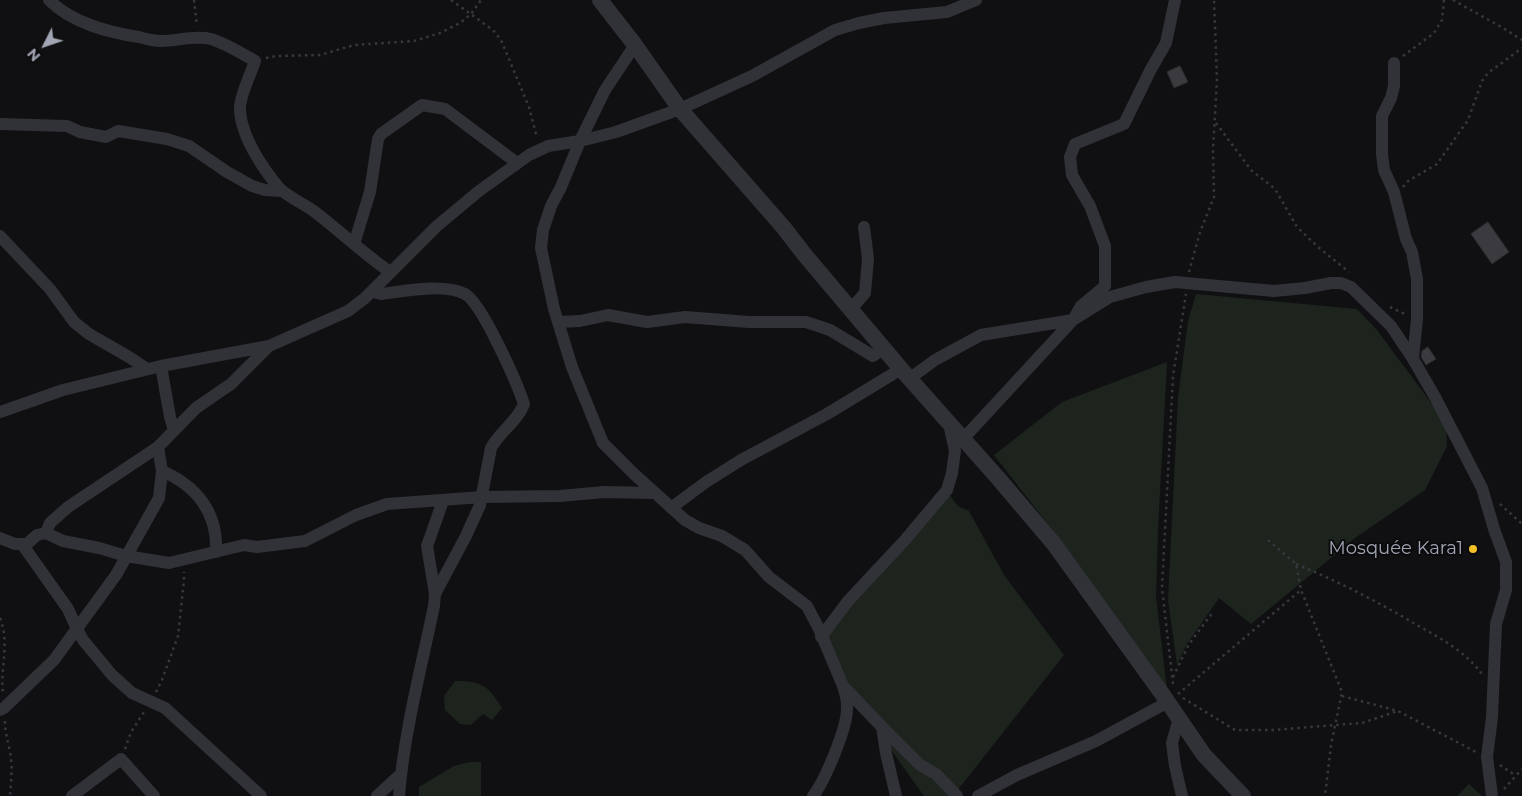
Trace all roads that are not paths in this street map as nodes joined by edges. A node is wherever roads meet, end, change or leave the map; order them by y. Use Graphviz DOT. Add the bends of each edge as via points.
graph roads {
  1 [pos="46,0"];
  2 [pos="600,0"];
  3 [pos="976,0"];
  4 [pos="1175,0"];
  5 [pos="635,45"];
  6 [pos="1394,63"];
  7 [pos="680,109"];
  8 [pos="0,124"];
  9 [pos="580,141"];
  10 [pos="517,164"];
  11 [pos="282,191"];
  12 [pos="864,227"];
  13 [pos="0,236"];
  14 [pos="354,244"];
  15 [pos="390,272"];
  16 [pos="374,289"];
  17 [pos="851,309"];
  18 [pos="1073,320"];
  19 [pos="558,322"];
  20 [pos="269,346"];
  21 [pos="884,348"];
  22 [pos="1413,358"];
  23 [pos="162,366"];
  24 [pos="147,369"];
  25 [pos="905,374"];
  26 [pos="0,412"];
  27 [pos="949,424"];
  28 [pos="174,430"];
  29 [pos="963,439"];
  30 [pos="158,447"];
  31 [pos="162,471"];
  32 [pos="654,493"];
  33 [pos="482,497"];
  34 [pos="443,501"];
  35 [pos="671,508"];
  36 [pos="46,533"];
  37 [pos="0,538"];
  38 [pos="22,544"];
  39 [pos="216,552"];
  40 [pos="126,556"];
  41 [pos="435,594"];
  42 [pos="77,629"];
  43 [pos="821,637"];
  44 [pos="843,686"];
  45 [pos="1172,698"];
  46 [pos="0,710"];
  47 [pos="1179,718"];
  48 [pos="882,727"];
  49 [pos="401,774"];
  50 [pos="72,796"];
  51 [pos="154,796"];
  52 [pos="261,796"];
  53 [pos="378,796"];
  54 [pos="399,796"];
  55 [pos="813,796"];
  56 [pos="896,796"];
  57 [pos="957,796"];
  58 [pos="978,796"];
  59 [pos="1182,796"];
  60 [pos="1243,796"];
  61 [pos="1492,796"];
  1 -- 11 [label="street" via="80,22 160,41 209,39 255,61 240,106 242,123 260,160"];
  2 -- 5 [label="street"];
  3 -- 7 [label="street" via="947,12 859,23 835,30 752,76"];
  4 -- 18 [label="street" via="1166,43 1124,124 1075,144 1070,157 1072,175 1090,206 1105,246 1106,286 1081,306"];
  5 -- 7 [label="street"];
  5 -- 9 [label="street" via="605,90"];
  6 -- 22 [label="street" via="1394,86 1382,116 1381,140 1384,170 1397,202 1415,270 1417,319"];
  7 -- 9 [label="street"];
  7 -- 17 [label="street"];
  8 -- 11 [label="street" via="67,126 102,136 118,131 167,139 189,146 252,186"];
  9 -- 10 [label="street" via="548,146"];
  9 -- 19 [label="street" via="543,230 541,248"];
  10 -- 14 [label="street" via="445,109 422,105 378,139 370,192"];
  10 -- 15 [label="street" via="444,220"];
  11 -- 14 [label="street" via="315,212"];
  12 -- 17 [label="street" via="868,259 865,293"];
  13 -- 24 [label="street" via="50,289 74,322"];
  14 -- 15 [label="street"];
  15 -- 16 [label="street"];
  16 -- 20 [label="street" via="348,311"];
  16 -- 33 [label="street" via="382,294 415,288 452,289 467,294 482,313 524,404 491,448"];
  17 -- 21 [label="street"];
  18 -- 22 [label="street" via="1110,297 1175,282 1274,291 1341,282 1351,287 1392,326"];
  18 -- 25 [label="street" via="981,335"];
  18 -- 29 [label="street"];
  19 -- 21 [label="street" via="608,315 648,322 685,317 806,322 830,330 873,356"];
  19 -- 32 [label="street" via="572,367 603,443"];
  20 -- 23 [label="street"];
  20 -- 28 [label="street" via="231,384 196,408"];
  21 -- 25 [label="street"];
  22 -- 61 [label="street" via="1482,488 1506,562 1506,590 1496,624 1487,757"];
  23 -- 24 [label="street"];
  23 -- 28 [label="street"];
  24 -- 26 [label="street" via="63,390"];
  25 -- 27 [label="street"];
  25 -- 35 [label="street" via="741,460"];
  27 -- 29 [label="street"];
  27 -- 43 [label="street" via="955,451 947,490 848,601"];
  28 -- 30 [label="street"];
  29 -- 45 [label="street" via="1054,544"];
  30 -- 31 [label="street"];
  30 -- 36 [label="street" via="68,507 50,524"];
  31 -- 39 [label="street" via="192,488 201,501 215,524"];
  31 -- 40 [label="street" via="159,498"];
  32 -- 33 [label="street"];
  32 -- 35 [label="street"];
  33 -- 34 [label="street"];
  33 -- 41 [label="street" via="466,536"];
  34 -- 39 [label="street" via="387,504 362,512 304,541 258,547 244,545"];
  34 -- 41 [label="street" via="427,546"];
  35 -- 43 [label="street" via="685,520 722,536 744,550 769,577 807,606"];
  36 -- 38 [label="street"];
  36 -- 40 [label="street" via="62,541"];
  37 -- 38 [label="street"];
  38 -- 42 [label="street" via="68,609"];
  39 -- 40 [label="street" via="169,563"];
  40 -- 42 [label="street"];
  41 -- 49 [label="street"];
  42 -- 46 [label="street" via="54,660"];
  42 -- 52 [label="street" via="112,675 132,693 165,708"];
  43 -- 44 [label="street"];
  44 -- 48 [label="street"];
  44 -- 55 [label="street" via="848,708 846,718 826,772"];
  45 -- 47 [label="street"];
  45 -- 58 [label="street" via="1096,740"];
  47 -- 59 [label="street" via="1172,743"];
  47 -- 60 [label="street" via="1204,755"];
  48 -- 56 [label="street"];
  48 -- 57 [label="street"];
  49 -- 53 [label="street"];
  49 -- 54 [label="street"];
  50 -- 51 [label="street" via="121,759"];
}
